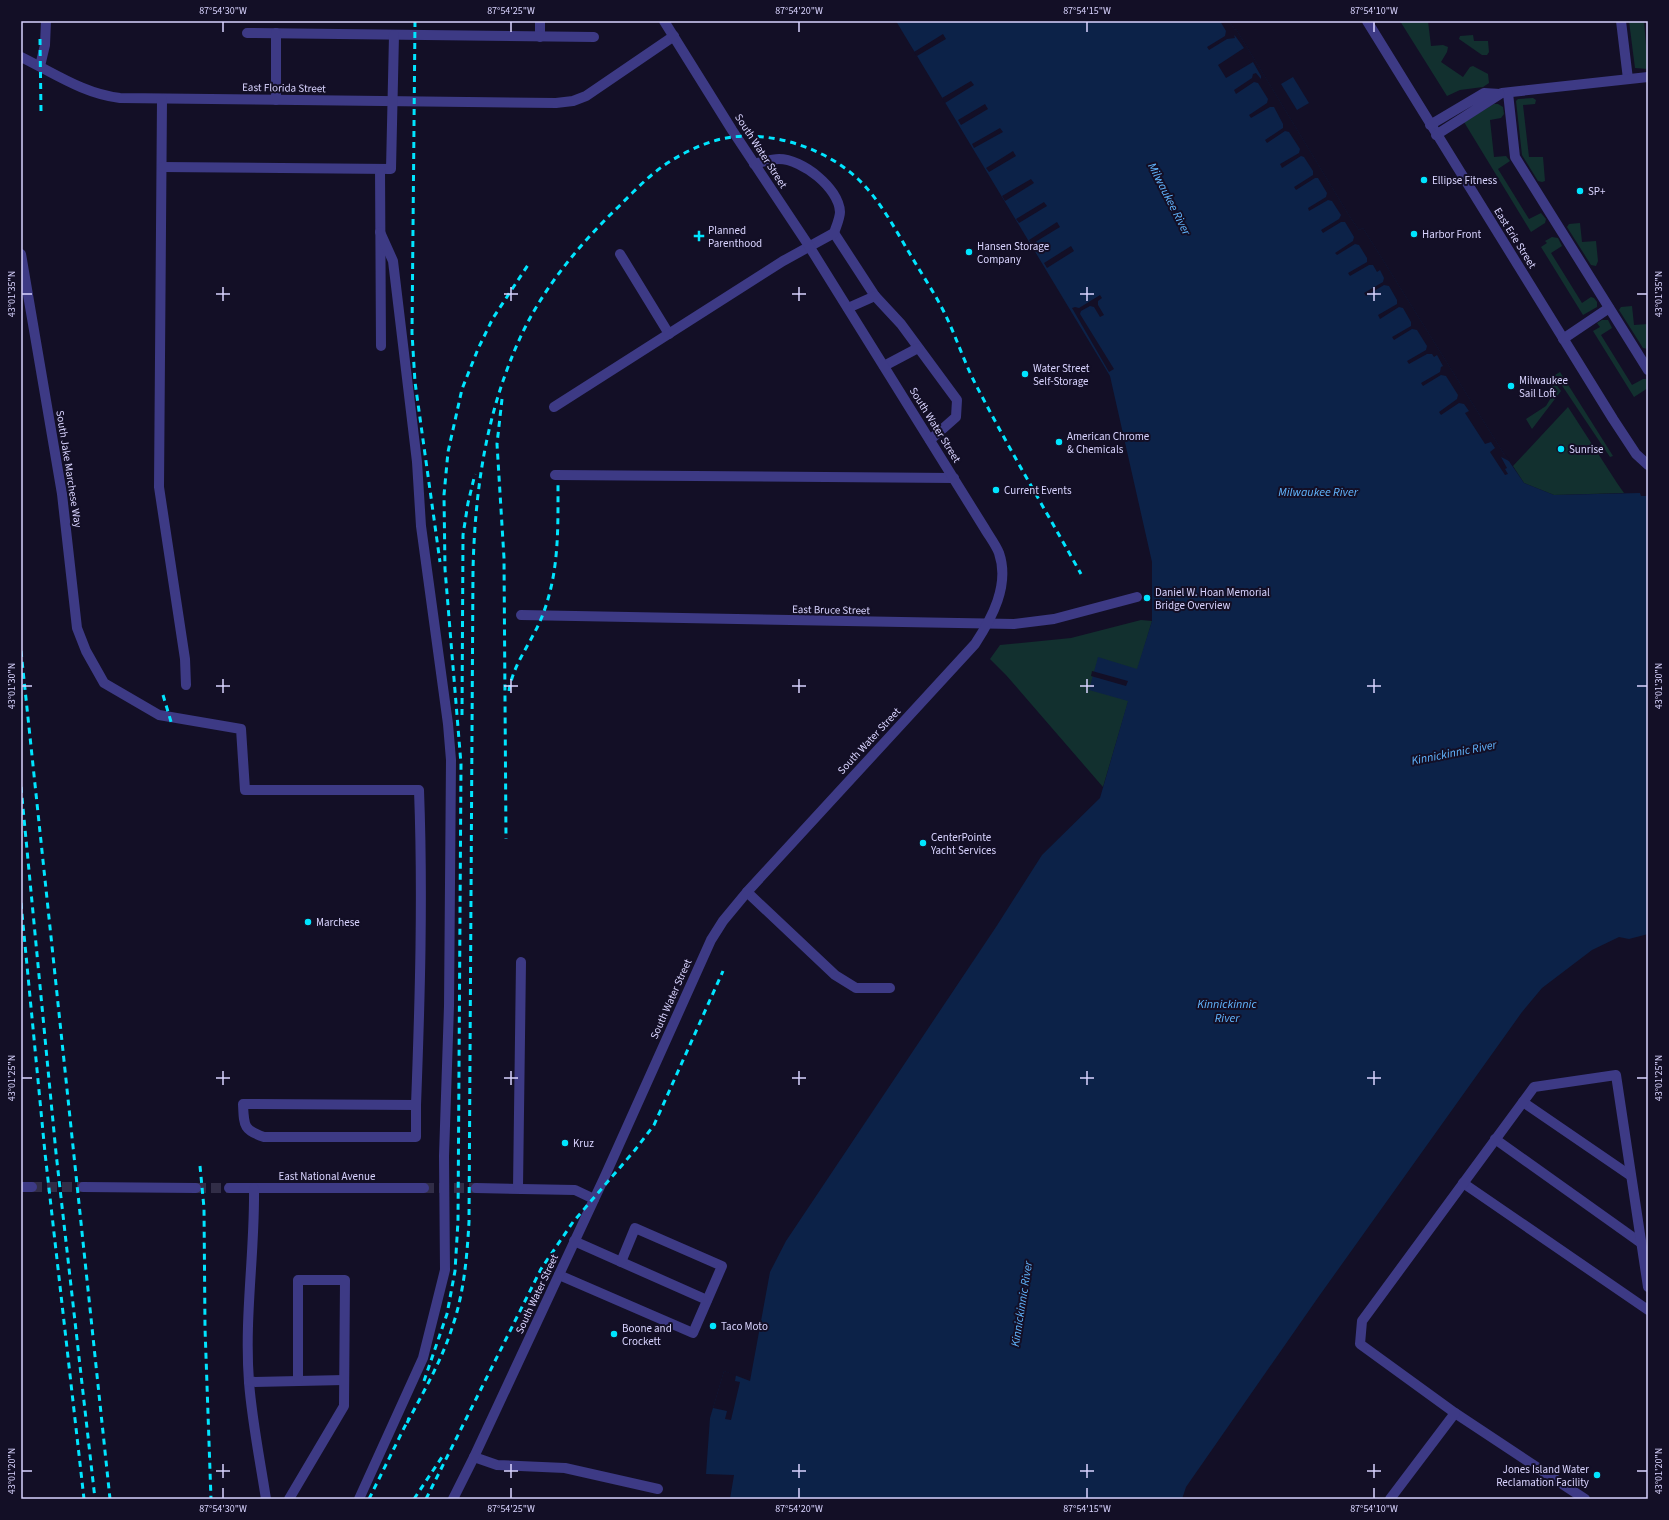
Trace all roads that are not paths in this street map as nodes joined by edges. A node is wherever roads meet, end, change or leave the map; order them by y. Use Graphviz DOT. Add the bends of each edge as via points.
graph roads {
  1 [pos="46,21"];
  2 [pos="540,21"];
  3 [pos="664,21"];
  4 [pos="1367,21"];
  5 [pos="1621,21"];
  6 [pos="247,33"];
  7 [pos="276,33"];
  8 [pos="394,35"];
  9 [pos="674,36"];
  10 [pos="540,37"];
  11 [pos="594,37"];
  12 [pos="21,57"];
  13 [pos="40,66"];
  14 [pos="1648,77"];
  15 [pos="1628,79"];
  16 [pos="1504,93"];
  17 [pos="162,99"];
  18 [pos="276,100"];
  19 [pos="393,102"];
  20 [pos="1430,125"];
  21 [pos="1436,135"];
  22 [pos="754,164"];
  23 [pos="162,167"];
  24 [pos="380,169"];
  25 [pos="380,232"];
  26 [pos="834,233"];
  27 [pos="809,246"];
  28 [pos="21,254"];
  29 [pos="620,254"];
  30 [pos="875,296"];
  31 [pos="848,308"];
  32 [pos="1609,308"];
  33 [pos="669,334"];
  34 [pos="1563,339"];
  35 [pos="381,346"];
  36 [pos="918,348"];
  37 [pos="884,366"];
  38 [pos="1648,370"];
  39 [pos="554,407"];
  40 [pos="930,440"];
  41 [pos="1648,465"];
  42 [pos="555,475"];
  43 [pos="954,478"];
  44 [pos="1137,597"];
  45 [pos="521,615"];
  46 [pos="987,625"];
  47 [pos="186,685"];
  48 [pos="747,892"];
  49 [pos="521,962"];
  50 [pos="890,988"];
  51 [pos="1523,1102"];
  52 [pos="416,1105"];
  53 [pos="1495,1139"];
  54 [pos="1631,1176"];
  55 [pos="1463,1183"];
  56 [pos="21,1187"];
  57 [pos="32,1187"];
  58 [pos="83,1187"];
  59 [pos="196,1188"];
  60 [pos="229,1188"];
  61 [pos="254,1188"];
  62 [pos="424,1188"];
  63 [pos="476,1188"];
  64 [pos="518,1188"];
  65 [pos="594,1198"];
  66 [pos="574,1241"];
  67 [pos="1641,1243"];
  68 [pos="621,1262"];
  69 [pos="559,1275"];
  70 [pos="1648,1287"];
  71 [pos="707,1300"];
  72 [pos="1648,1310"];
  73 [pos="344,1380"];
  74 [pos="298,1381"];
  75 [pos="249,1382"];
  76 [pos="1455,1413"];
  77 [pos="474,1457"];
  78 [pos="658,1489"];
  79 [pos="266,1499"];
  80 [pos="289,1499"];
  81 [pos="359,1499"];
  82 [pos="453,1499"];
  83 [pos="1390,1499"];
  84 [pos="1585,1499"];
  1 -- 13 [label="street" via="45,44"];
  2 -- 10 [label="street"];
  3 -- 9 [label="street, South Water Street"];
  4 -- 20 [label="street, East Erie Street"];
  5 -- 15 [label="street"];
  6 -- 7 [label="street"];
  7 -- 8 [label="street"];
  7 -- 18 [label="street"];
  8 -- 10 [label="street"];
  8 -- 19 [label="street"];
  9 -- 19 [label="street, East Florida Street" via="586,96 573,101"];
  9 -- 22 [label="street, South Water Street"];
  10 -- 11 [label="street"];
  12 -- 13 [label="street, East Florida Street"];
  13 -- 17 [label="street, East Florida Street" via="102,96"];
  14 -- 15 [label="street"];
  15 -- 16 [label="street"];
  16 -- 20 [label="street" via="1484,93"];
  16 -- 21 [label="street"];
  16 -- 32 [label="street" via="1515,157"];
  17 -- 18 [label="street, East Florida Street"];
  17 -- 23 [label="street"];
  18 -- 19 [label="street, East Florida Street"];
  19 -- 24 [label="street" via="391,169"];
  20 -- 21 [label="street, East Erie Street"];
  21 -- 34 [label="street, East Erie Street"];
  22 -- 26 [label="street" via="779,159 799,164 819,177 834,193 840,213"];
  22 -- 27 [label="street, South Water Street"];
  23 -- 24 [label="street"];
  23 -- 47 [label="street" via="159,486 185,659"];
  24 -- 25 [label="street"];
  25 -- 35 [label="street"];
  25 -- 81 [label="street" via="393,261 418,462 421,526 451,760 449,1006 444,1156 445,1270 423,1358"];
  26 -- 27 [label="street"];
  26 -- 30 [label="street"];
  27 -- 31 [label="street, South Water Street"];
  27 -- 33 [label="street"];
  28 -- 52 [label="street, South Jake Marchese Way" via="62,494 77,628 86,651 104,683 159,715 241,729 245,790 418,790 421,888"];
  29 -- 33 [label="street"];
  30 -- 31 [label="street"];
  30 -- 36 [label="street" via="901,324"];
  31 -- 37 [label="street, South Water Street"];
  32 -- 34 [label="street"];
  32 -- 38 [label="street"];
  33 -- 39 [label="street"];
  34 -- 41 [label="street, East Erie Street" via="1636,454"];
  36 -- 37 [label="street"];
  36 -- 40 [label="street" via="957,400 956,417"];
  37 -- 40 [label="street, South Water Street"];
  40 -- 43 [label="street, South Water Street"];
  42 -- 43 [label="street"];
  43 -- 46 [label="street, South Water Street" via="1001,560 1003,582"];
  44 -- 46 [label="street, East Bruce Street" via="1054,619"];
  45 -- 46 [label="street, East Bruce Street"];
  46 -- 48 [label="street, South Water Street" via="975,644"];
  48 -- 50 [label="street" via="836,975 856,988"];
  48 -- 65 [label="street, South Water Street" via="722,921 711,940"];
  49 -- 64 [label="street"];
  51 -- 53 [label="street"];
  51 -- 54 [label="street"];
  51 -- 54 [label="street" via="1534,1087 1616,1075"];
  52 -- 52 [label="street" via="243,1104 244,1124 249,1130 264,1137 416,1137"];
  53 -- 55 [label="street"];
  53 -- 67 [label="street"];
  54 -- 67 [label="street"];
  55 -- 72 [label="street"];
  55 -- 76 [label="street" via="1362,1321 1360,1344"];
  56 -- 57 [label="street"];
  58 -- 59 [label="street"];
  60 -- 61 [label="street, East National Avenue"];
  61 -- 62 [label="street, East National Avenue"];
  61 -- 75 [label="street" via="255,1224 248,1329"];
  63 -- 64 [label="street"];
  64 -- 65 [label="street" via="575,1190"];
  65 -- 66 [label="street, South Water Street"];
  66 -- 68 [label="street"];
  66 -- 69 [label="street, South Water Street"];
  67 -- 70 [label="street"];
  68 -- 71 [label="street"];
  68 -- 71 [label="street" via="636,1228 722,1266"];
  69 -- 71 [label="street" via="693,1333"];
  69 -- 77 [label="street, South Water Street"];
  73 -- 74 [label="street"];
  73 -- 74 [label="street" via="345,1280 298,1280"];
  73 -- 80 [label="street" via="344,1406"];
  74 -- 75 [label="street"];
  75 -- 79 [label="street"];
  76 -- 83 [label="street"];
  76 -- 84 [label="street"];
  77 -- 78 [label="street" via="498,1465 565,1468"];
  77 -- 82 [label="street, South Water Street"];
}
